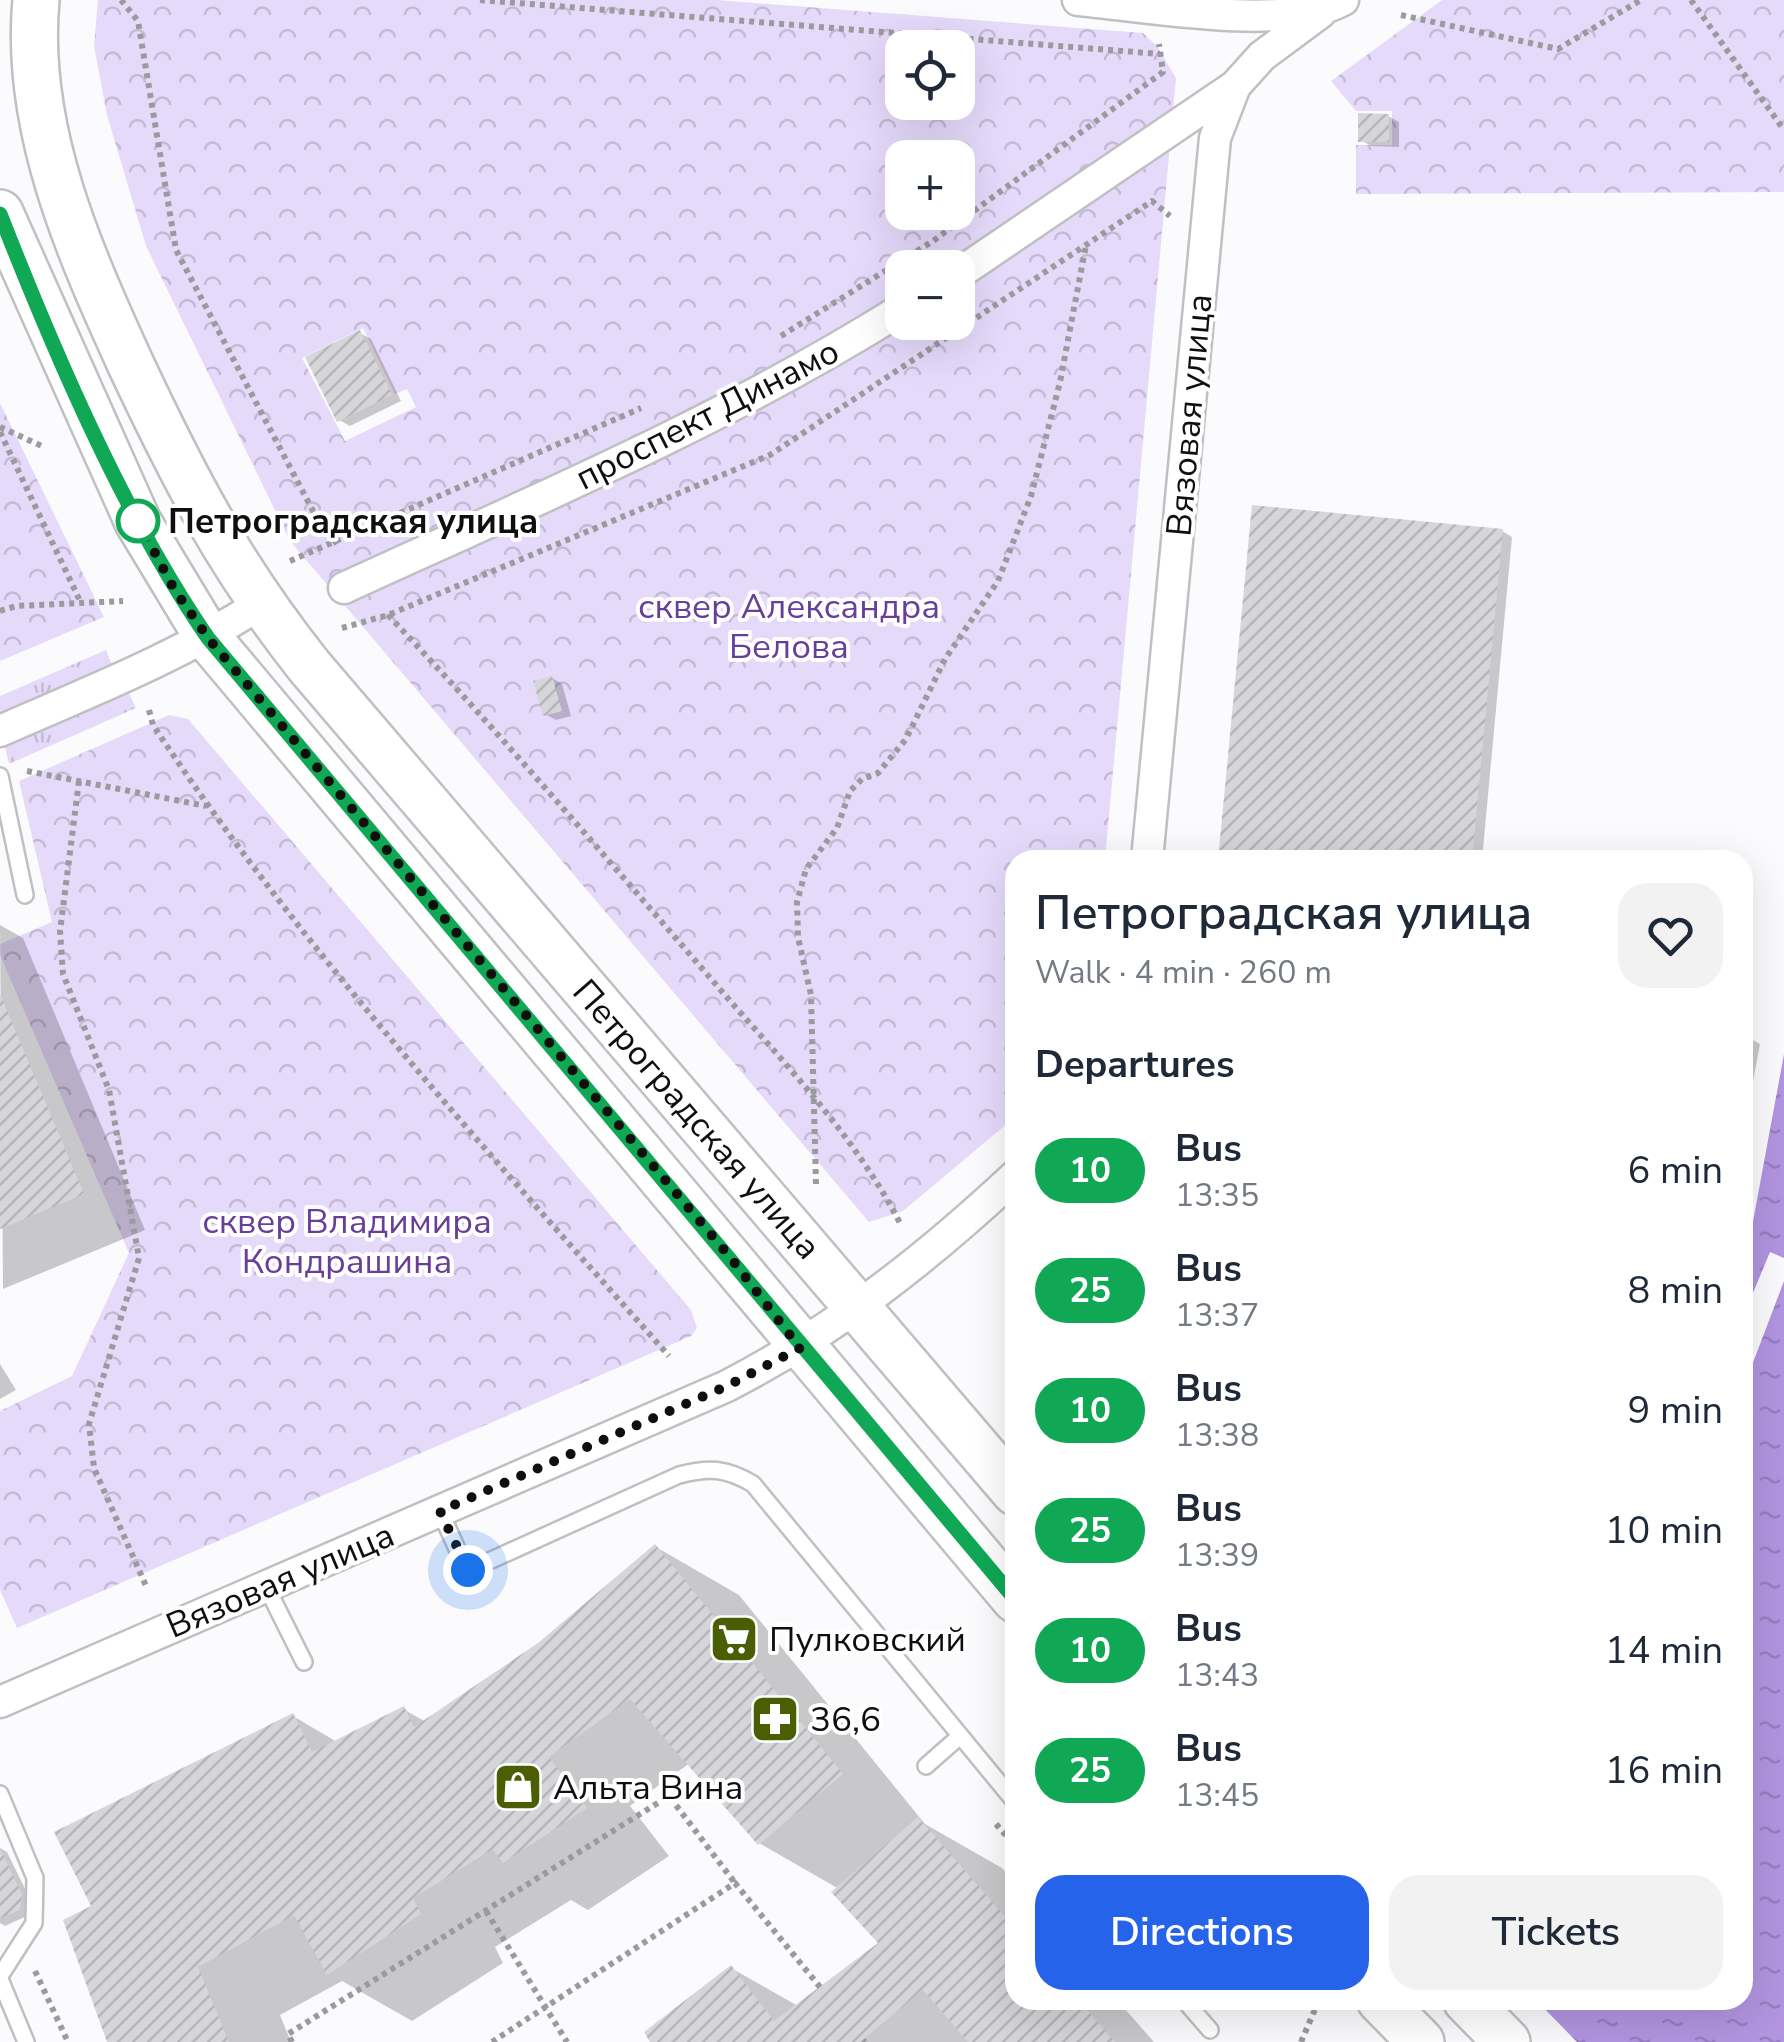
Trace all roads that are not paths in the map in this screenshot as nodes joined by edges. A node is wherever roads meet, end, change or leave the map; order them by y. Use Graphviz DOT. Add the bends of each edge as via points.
graph roads {
  1 [pos="36,0"];
  2 [pos="1078,0"];
  3 [pos="1332,6"];
  4 [pos="1235,86"];
  5 [pos="0,213"];
  6 [pos="84,262"];
  7 [pos="975,262"];
  8 [pos="12,279"];
  9 [pos="885,320"];
  10 [pos="344,588"];
  11 [pos="260,604"];
  12 [pos="208,638"];
  13 [pos="0,731"];
  14 [pos="0,776"];
  15 [pos="1148,850"];
  16 [pos="26,895"];
  17 [pos="1005,1185"];
  18 [pos="857,1308"];
  19 [pos="800,1348"];
  20 [pos="1005,1480"];
  21 [pos="440,1511"];
  22 [pos="266,1586"];
  23 [pos="1005,1586"];
  24 [pos="304,1662"];
  25 [pos="0,1702"];
  26 [pos="960,1736"];
  27 [pos="926,1766"];
  28 [pos="1005,1790"];
  29 [pos="0,1794"];
  30 [pos="0,1977"];
  31 [pos="1193,2010"];
  32 [pos="1390,2010"];
  33 [pos="1476,2010"];
  34 [pos="1210,2030"];
  35 [pos="26,2042"];
  36 [pos="1421,2042"];
  37 [pos="1507,2042"];
  1 -- 6 [label="street, Петроградская улица" via="45,129"];
  2 -- 3 [label="street" via="1278,16"];
  3 -- 4 [label="street, Вязовая улица" via="1262,56"];
  4 -- 7 [label="street"];
  4 -- 15 [label="street, Вязовая улица" via="1214,138"];
  5 -- 8 [label="street, Петроградская улица"];
  6 -- 8 [label="street"];
  6 -- 11 [label="street, Петроградская улица" via="192,495"];
  8 -- 12 [label="street, Петроградская улица" via="174,589"];
  9 -- 10 [label="street, проспект Динамо" via="682,433"];
  11 -- 12 [label="street"];
  11 -- 18 [label="street, Петроградская улица"];
  12 -- 13 [label="street"];
  12 -- 19 [label="street, Петроградская улица"];
  14 -- 16 [label="lane"];
  17 -- 18 [label="street, Вязовая улица" via="928,1257"];
  18 -- 19 [label="street, Вязовая улица"];
  18 -- 20 [label="street, Петроградская улица"];
  19 -- 21 [label="street, Вязовая улица"];
  19 -- 23 [label="street, Петроградская улица"];
  21 -- 22 [label="street, Вязовая улица"];
  21 -- 26 [label="lane" via="468,1570 678,1475 731,1471 753,1484"];
  22 -- 24 [label="lane"];
  22 -- 25 [label="street, Вязовая улица"];
  26 -- 27 [label="lane"];
  26 -- 28 [label="lane"];
  29 -- 30 [label="lane" via="36,1878 34,1923"];
  30 -- 35 [label="lane"];
  31 -- 34 [label="lane"];
  32 -- 36 [label="street"];
  33 -- 37 [label="street"];
}
